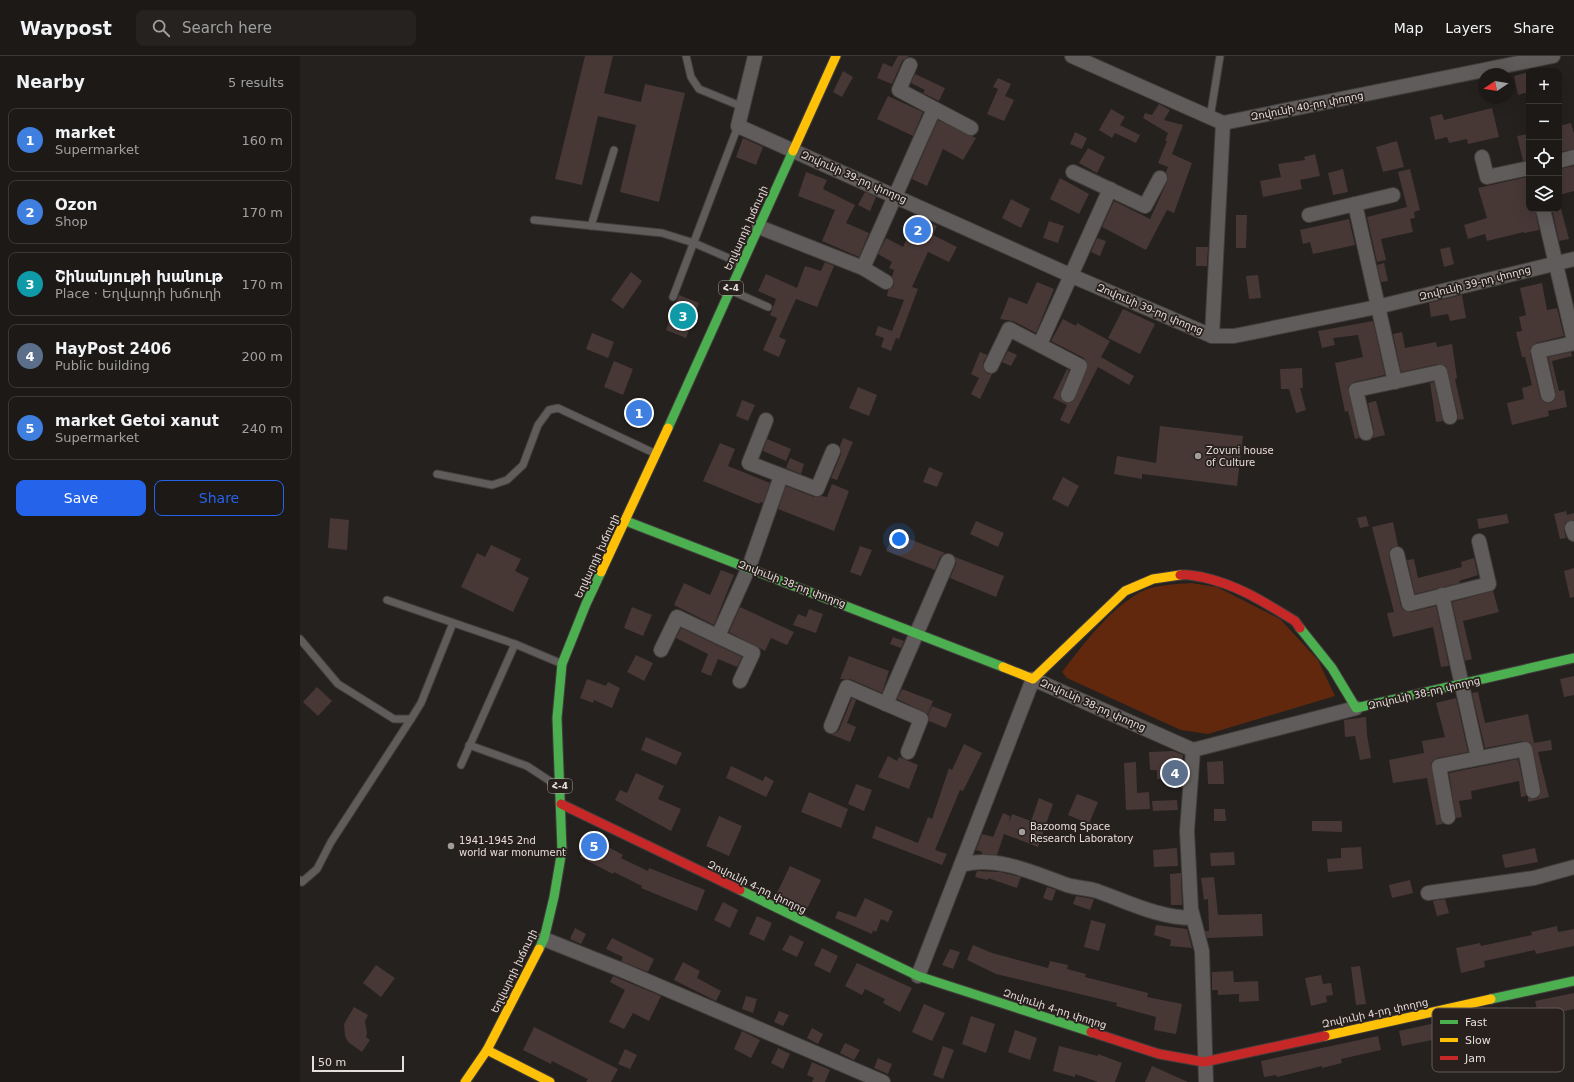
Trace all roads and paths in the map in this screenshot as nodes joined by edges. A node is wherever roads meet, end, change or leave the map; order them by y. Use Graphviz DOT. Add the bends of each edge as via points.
graph roads {
  1 [pos="686,56"];
  2 [pos="756,56"];
  3 [pos="836,56"];
  4 [pos="1072,56"];
  5 [pos="1220,56"];
  6 [pos="1553,56"];
  7 [pos="910,65"];
  8 [pos="743,107"];
  9 [pos="934,109"];
  10 [pos="1216,120"];
  11 [pos="738,126"];
  12 [pos="971,128"];
  13 [pos="614,150"];
  14 [pos="793,151"];
  15 [pos="1482,157"];
  16 [pos="1574,158"];
  17 [pos="1562,160"];
  18 [pos="1526,169"];
  19 [pos="1073,172"];
  20 [pos="1160,178"];
  21 [pos="1110,189"];
  22 [pos="896,195"];
  23 [pos="1393,195"];
  24 [pos="1355,204"];
  25 [pos="1543,212"];
  26 [pos="1309,215"];
  27 [pos="534,220"];
  28 [pos="591,226"];
  29 [pos="758,227"];
  30 [pos="694,243"];
  31 [pos="1574,259"];
  32 [pos="1557,263"];
  33 [pos="742,264"];
  34 [pos="863,268"];
  35 [pos="1072,276"];
  36 [pos="886,282"];
  37 [pos="730,290"];
  38 [pos="673,297"];
  39 [pos="768,307"];
  40 [pos="1377,307"];
  41 [pos="1212,336"];
  42 [pos="1574,342"];
  43 [pos="1040,344"];
  44 [pos="991,366"];
  45 [pos="1395,382"];
  46 [pos="1068,394"];
  47 [pos="1548,395"];
  48 [pos="1450,417"];
  49 [pos="766,420"];
  50 [pos="1366,433"];
  51 [pos="833,451"];
  52 [pos="656,454"];
  53 [pos="437,474"];
  54 [pos="781,476"];
  55 [pos="626,521"];
  56 [pos="1480,541"];
  57 [pos="1396,554"];
  58 [pos="948,561"];
  59 [pos="749,567"];
  60 [pos="1442,595"];
  61 [pos="387,600"];
  62 [pos="453,624"];
  63 [pos="917,633"];
  64 [pos="718,636"];
  65 [pos="300,639"];
  66 [pos="515,644"];
  67 [pos="661,650"];
  68 [pos="1574,658"];
  69 [pos="562,664"];
  70 [pos="1033,679"];
  71 [pos="740,680"];
  72 [pos="1462,684"];
  73 [pos="886,704"];
  74 [pos="1356,708"];
  75 [pos="411,719"];
  76 [pos="831,726"];
  77 [pos="469,745"];
  78 [pos="1192,750"];
  79 [pos="908,752"];
  80 [pos="1478,758"];
  81 [pos="461,765"];
  82 [pos="560,786"];
  83 [pos="1533,790"];
  84 [pos="561,804"];
  85 [pos="1448,817"];
  86 [pos="961,865"];
  87 [pos="1574,867"];
  88 [pos="300,880"];
  89 [pos="1428,893"];
  90 [pos="1193,918"];
  91 [pos="544,940"];
  92 [pos="918,976"];
  93 [pos="1574,981"];
  94 [pos="1451,1008"];
  95 [pos="1432,1012"];
  96 [pos="487,1050"];
  97 [pos="1204,1062"];
  98 [pos="465,1082"];
  99 [pos="550,1082"];
  100 [pos="883,1082"];
  101 [pos="1206,1082"];
  1 -- 8 [label="lane" via="691,77 700,89"];
  2 -- 8 [label="street"];
  3 -- 14 [label="street, Եղվարդի խճուղի / Հ-4"];
  4 -- 10 [label="street"];
  5 -- 10 [label="lane"];
  6 -- 10 [label="street, Զովունի 40-րդ փողոց"];
  7 -- 9 [label="street" via="900,90"];
  8 -- 11 [label="street"];
  9 -- 12 [label="street"];
  9 -- 22 [label="street"];
  10 -- 41 [label="street"];
  11 -- 14 [label="street, Զովունի 39-րդ փողոց"];
  11 -- 30 [label="lane"];
  13 -- 28 [label="lane"];
  14 -- 22 [label="street, Զովունի 39-րդ փողոց"];
  14 -- 29 [label="street, Եղվարդի խճուղի / Հ-4"];
  15 -- 18 [label="street" via="1487,177"];
  16 -- 17 [label="street"];
  19 -- 21 [label="street"];
  20 -- 21 [label="street" via="1145,206"];
  21 -- 35 [label="street"];
  22 -- 34 [label="street"];
  22 -- 35 [label="street, Զովունի 39-րդ փողոց"];
  23 -- 24 [label="street"];
  24 -- 26 [label="street"];
  24 -- 40 [label="street"];
  25 -- 32 [label="street"];
  27 -- 28 [label="lane"];
  28 -- 30 [label="lane" via="662,233"];
  29 -- 33 [label="street, Եղվարդի խճուղի / Հ-4"];
  29 -- 34 [label="street"];
  30 -- 33 [label="lane"];
  30 -- 38 [label="lane"];
  31 -- 32 [label="street, Զովունի 39-րդ փողոց"];
  32 -- 40 [label="street, Զովունի 39-րդ փողոց"];
  32 -- 42 [label="street"];
  33 -- 37 [label="street, Եղվարդի խճուղի / Հ-4"];
  34 -- 36 [label="street"];
  35 -- 41 [label="street, Զովունի 39-րդ փողոց"];
  35 -- 43 [label="street"];
  37 -- 39 [label="lane"];
  37 -- 52 [label="street, Եղվարդի խճուղի / Հ-4"];
  40 -- 41 [label="street, Զովունի 39-րդ փողոց" via="1234,336"];
  40 -- 45 [label="street"];
  42 -- 47 [label="street" via="1538,351"];
  43 -- 44 [label="street" via="1008,329"];
  43 -- 46 [label="street" via="1080,366"];
  45 -- 48 [label="street" via="1440,372"];
  45 -- 50 [label="street" via="1356,390"];
  49 -- 54 [label="street" via="749,463"];
  51 -- 54 [label="street" via="817,489"];
  52 -- 53 [label="lane" via="558,408 549,410 538,425 523,465 507,480 492,485"];
  52 -- 55 [label="street, Եղվարդի խճուղի / Հ-4"];
  54 -- 59 [label="street"];
  55 -- 59 [label="street, Զովունի 38-րդ փողոց"];
  55 -- 69 [label="street, Եղվարդի խճուղի / Հ-4" via="586,604"];
  56 -- 60 [label="street" via="1489,584"];
  57 -- 60 [label="street" via="1409,604"];
  58 -- 63 [label="street"];
  59 -- 63 [label="street, Զովունի 38-րդ փողոց"];
  59 -- 64 [label="street"];
  60 -- 72 [label="street"];
  61 -- 62 [label="lane"];
  62 -- 66 [label="lane"];
  62 -- 75 [label="lane" via="421,703"];
  63 -- 70 [label="street, Զովունի 38-րդ փողոց"];
  63 -- 73 [label="street"];
  64 -- 67 [label="street" via="677,618"];
  64 -- 71 [label="street" via="754,652"];
  65 -- 75 [label="lane" via="338,684 394,719"];
  66 -- 69 [label="lane"];
  66 -- 77 [label="lane"];
  68 -- 72 [label="street, Զովունի 38-րդ փողոց"];
  69 -- 82 [label="street, Եղվարդի խճուղի / Հ-4" via="557,718"];
  70 -- 74 [label="street" via="1125,591 1153,579 1186,574 1219,581 1248,592 1295,621 1332,668"];
  70 -- 78 [label="street, Զովունի 38-րդ փողոց"];
  70 -- 86 [label="street"];
  72 -- 74 [label="street, Զովունի 38-րդ փողոց"];
  72 -- 80 [label="street"];
  73 -- 76 [label="street" via="847,687"];
  73 -- 79 [label="street" via="921,719"];
  74 -- 78 [label="street, Զովունի 38-րդ փողոց"];
  75 -- 88 [label="lane" via="331,842 317,869 302,882"];
  77 -- 81 [label="lane"];
  77 -- 82 [label="lane" via="526,766 554,785"];
  78 -- 90 [label="street" via="1187,831"];
  80 -- 83 [label="street" via="1525,749"];
  80 -- 85 [label="street" via="1439,766"];
  82 -- 84 [label="street, Եղվարդի խճուղի / Հ-4"];
  84 -- 91 [label="street, Եղվարդի խճուղի / Հ-4" via="562,850"];
  84 -- 92 [label="street, Զովունի 4-րդ փողոց"];
  86 -- 90 [label="street" via="974,861 1008,865 1073,887 1092,890 1153,912 1176,918"];
  86 -- 92 [label="street"];
  87 -- 89 [label="street" via="1534,878"];
  90 -- 97 [label="street" via="1202,952"];
  91 -- 96 [label="street, Եղվարդի խճուղի / Հ-4"];
  91 -- 100 [label="street"];
  92 -- 97 [label="street, Զովունի 4-րդ փողոց" via="1159,1054"];
  93 -- 94 [label="street, Զովունի 4-րդ փողոց"];
  95 -- 97 [label="street, Զովունի 4-րդ փողոց"];
  96 -- 98 [label="street, Եղվարդի խճուղի / Հ-4"];
  96 -- 99 [label="street"];
  97 -- 101 [label="street"];
}
